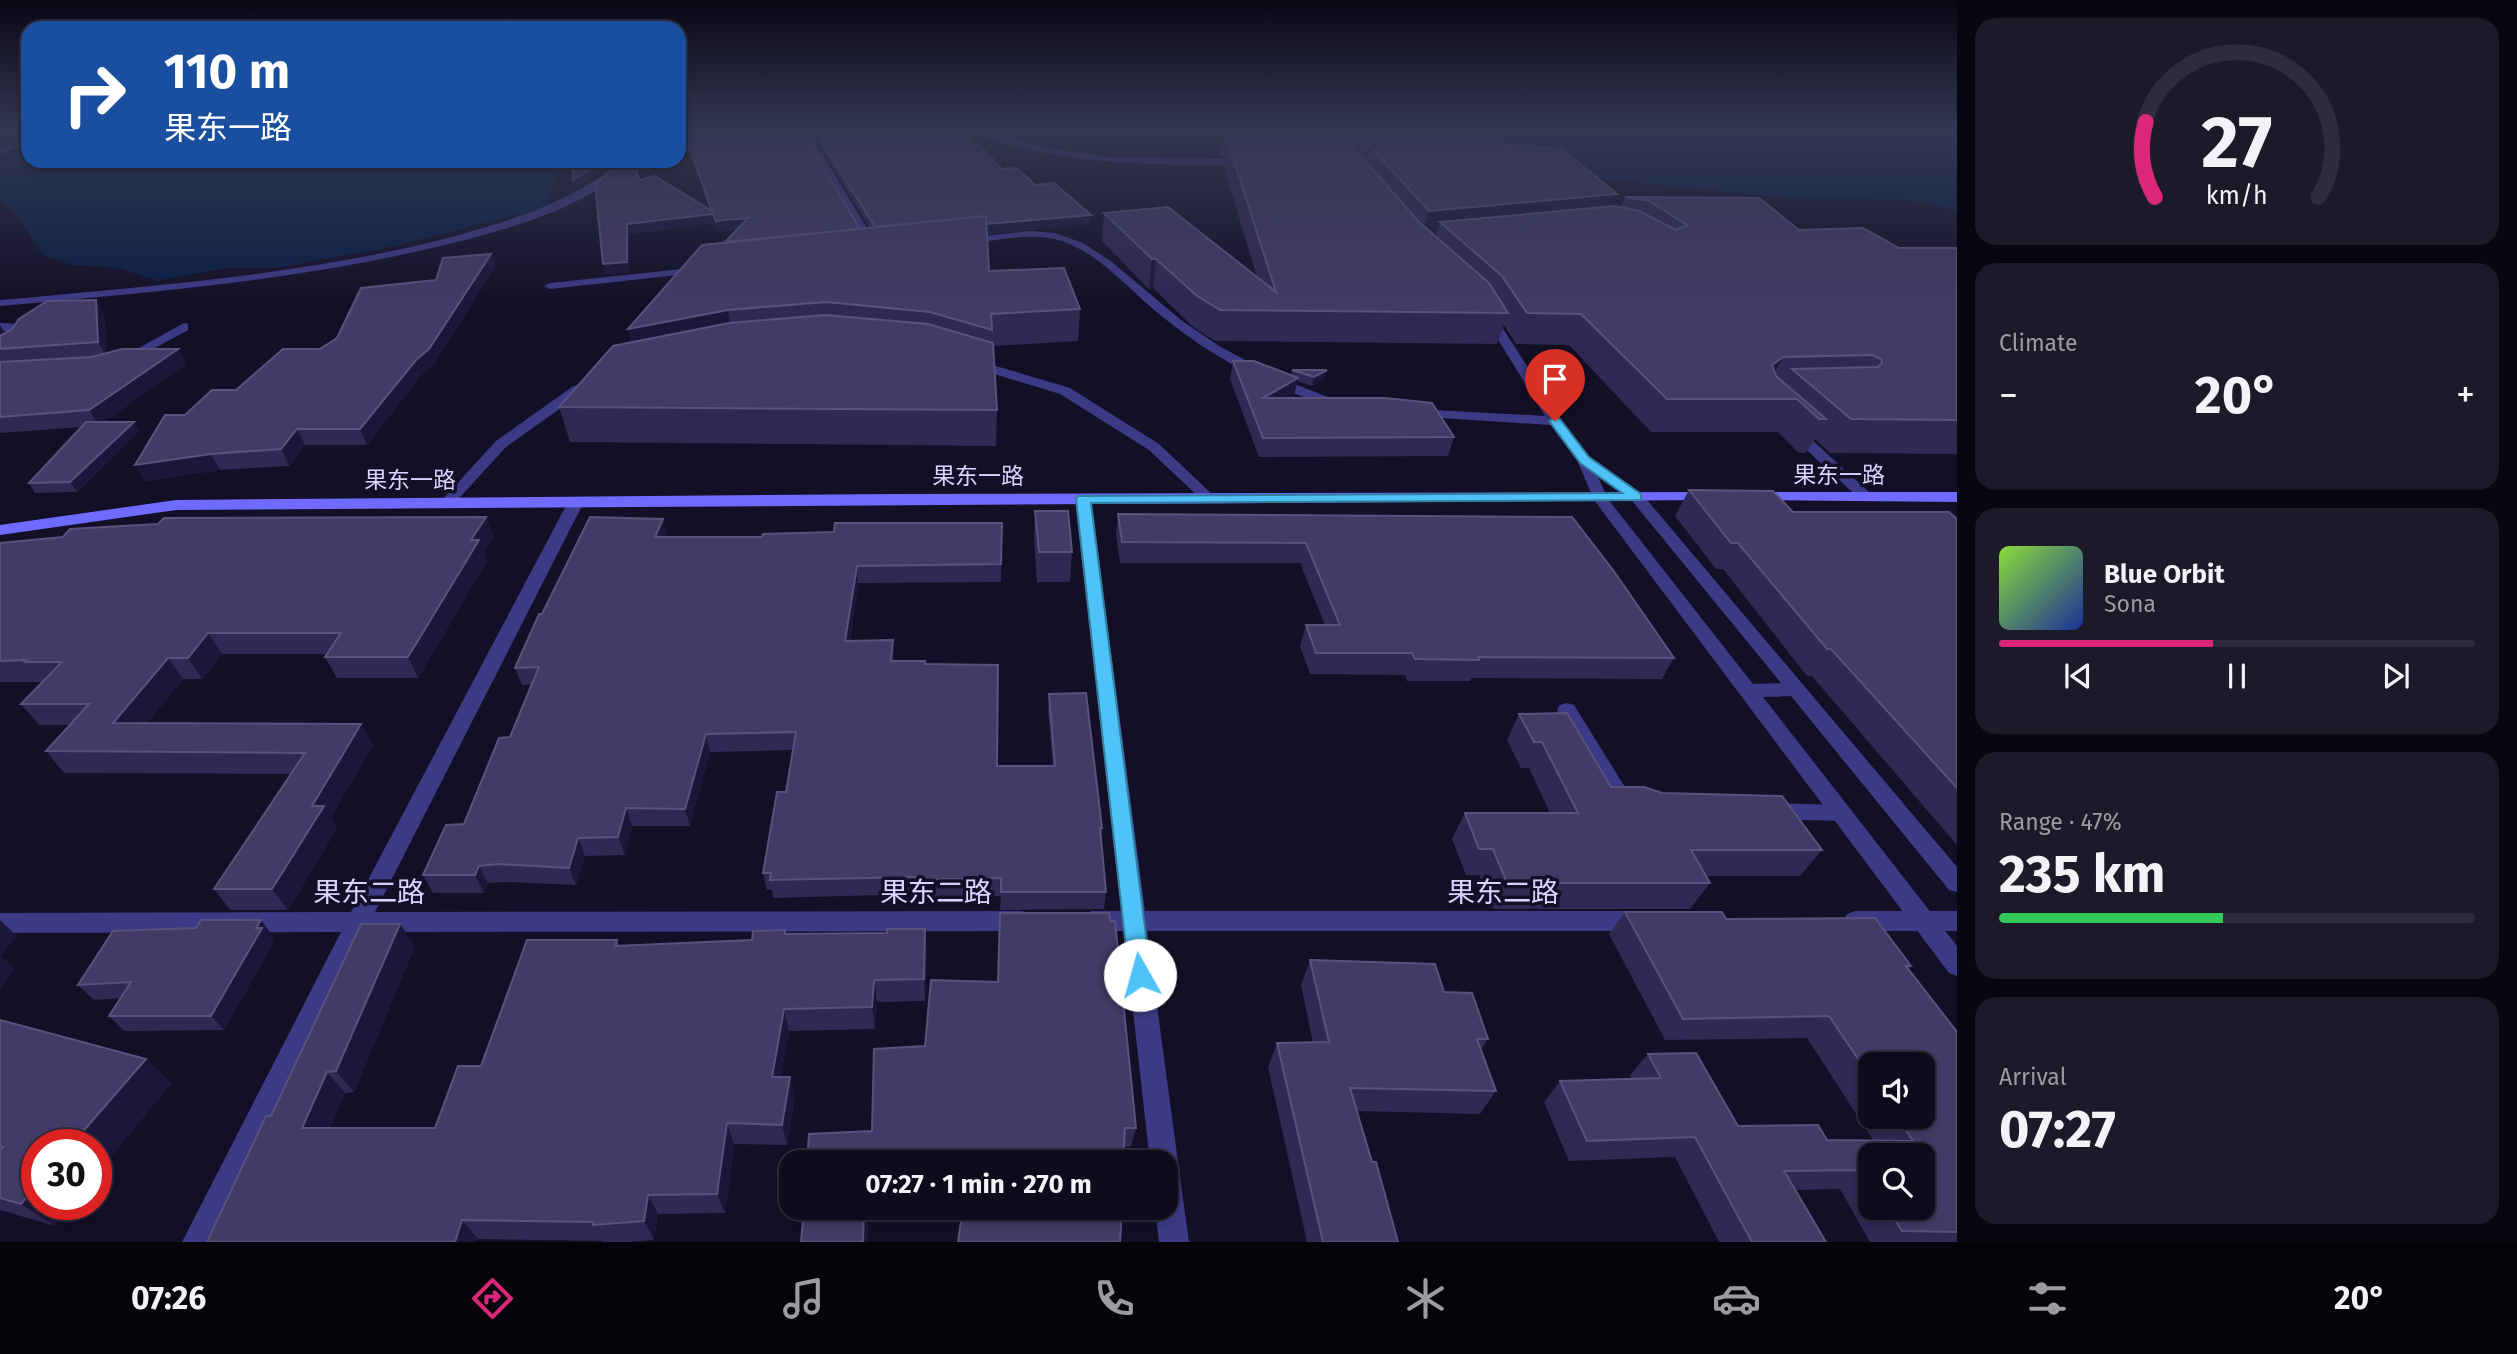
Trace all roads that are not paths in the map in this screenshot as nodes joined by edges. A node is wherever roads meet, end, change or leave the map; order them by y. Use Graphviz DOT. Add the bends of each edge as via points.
graph roads {
  1 [pos="591,187"];
  2 [pos="838,187"];
  3 [pos="957,242"];
  4 [pos="890,249"];
  5 [pos="876,251"];
  6 [pos="863,252"];
  7 [pos="713,268"];
  8 [pos="550,286"];
  9 [pos="0,303"];
  10 [pos="1478,303"];
  11 [pos="0,327"];
  12 [pos="184,327"];
  13 [pos="0,350"];
  14 [pos="955,358"];
  15 [pos="112,363"];
  16 [pos="602,380"];
  17 [pos="1349,406"];
  18 [pos="1403,412"];
  19 [pos="1555,421"];
  20 [pos="1786,423"];
  21 [pos="1584,460"];
  22 [pos="1599,497"];
  23 [pos="1637,497"];
  24 [pos="1866,497"];
  25 [pos="1208,498"];
  26 [pos="1957,498"];
  27 [pos="1083,499"];
  28 [pos="576,502"];
  29 [pos="447,503"];
  30 [pos="0,530"];
  31 [pos="1796,689"];
  32 [pos="1747,691"];
  33 [pos="1567,710"];
  34 [pos="1644,808"];
  35 [pos="1749,811"];
  36 [pos="1841,813"];
  37 [pos="1957,883"];
  38 [pos="1134,921"];
  39 [pos="1660,921"];
  40 [pos="1826,921"];
  41 [pos="1924,921"];
  42 [pos="1957,921"];
  43 [pos="358,922"];
  44 [pos="0,923"];
  45 [pos="1957,965"];
  46 [pos="1163,1150"];
  47 [pos="1171,1220"];
  48 [pos="197,1242"];
  49 [pos="1174,1242"];
  1 -- 9 [label="street" via="533,218 375,260 275,275"];
  2 -- 5 [label="street"];
  3 -- 17 [label="street" via="1024,235 1069,239 1177,323 1243,366 1304,394"];
  4 -- 5 [label="street"];
  5 -- 6 [label="street"];
  7 -- 8 [label="street"];
  10 -- 19 [label="street"];
  11 -- 13 [label="street" via="21,331"];
  12 -- 15 [label="street"];
  14 -- 25 [label="street" via="1065,391 1154,447"];
  16 -- 29 [label="street" via="577,390 501,444"];
  18 -- 19 [label="street"];
  19 -- 21 [label="street"];
  20 -- 24 [label="street"];
  21 -- 22 [label="street"];
  21 -- 23 [label="street"];
  22 -- 23 [label="main road, 果东一路"];
  22 -- 25 [label="main road, 果东一路"];
  22 -- 32 [label="street"];
  23 -- 24 [label="main road, 果东一路"];
  23 -- 31 [label="street"];
  24 -- 26 [label="main road, 果东一路"];
  25 -- 27 [label="main road, 果东一路"];
  27 -- 28 [label="main road, 果东一路"];
  27 -- 38 [label="street"];
  28 -- 29 [label="main road, 果东一路"];
  28 -- 43 [label="street"];
  29 -- 30 [label="main road, 果东一路" via="176,505"];
  31 -- 32 [label="street"];
  31 -- 37 [label="street"];
  32 -- 36 [label="street"];
  33 -- 34 [label="street" via="1616,790 1627,802"];
  35 -- 36 [label="street"];
  36 -- 41 [label="street"];
  38 -- 39 [label="street, 果东二路"];
  38 -- 43 [label="street, 果东二路"];
  38 -- 46 [label="street"];
  40 -- 41 [label="street"];
  41 -- 42 [label="street"];
  41 -- 45 [label="street"];
  43 -- 44 [label="street, 果东二路"];
  43 -- 48 [label="street"];
  47 -- 49 [label="street"];
}
